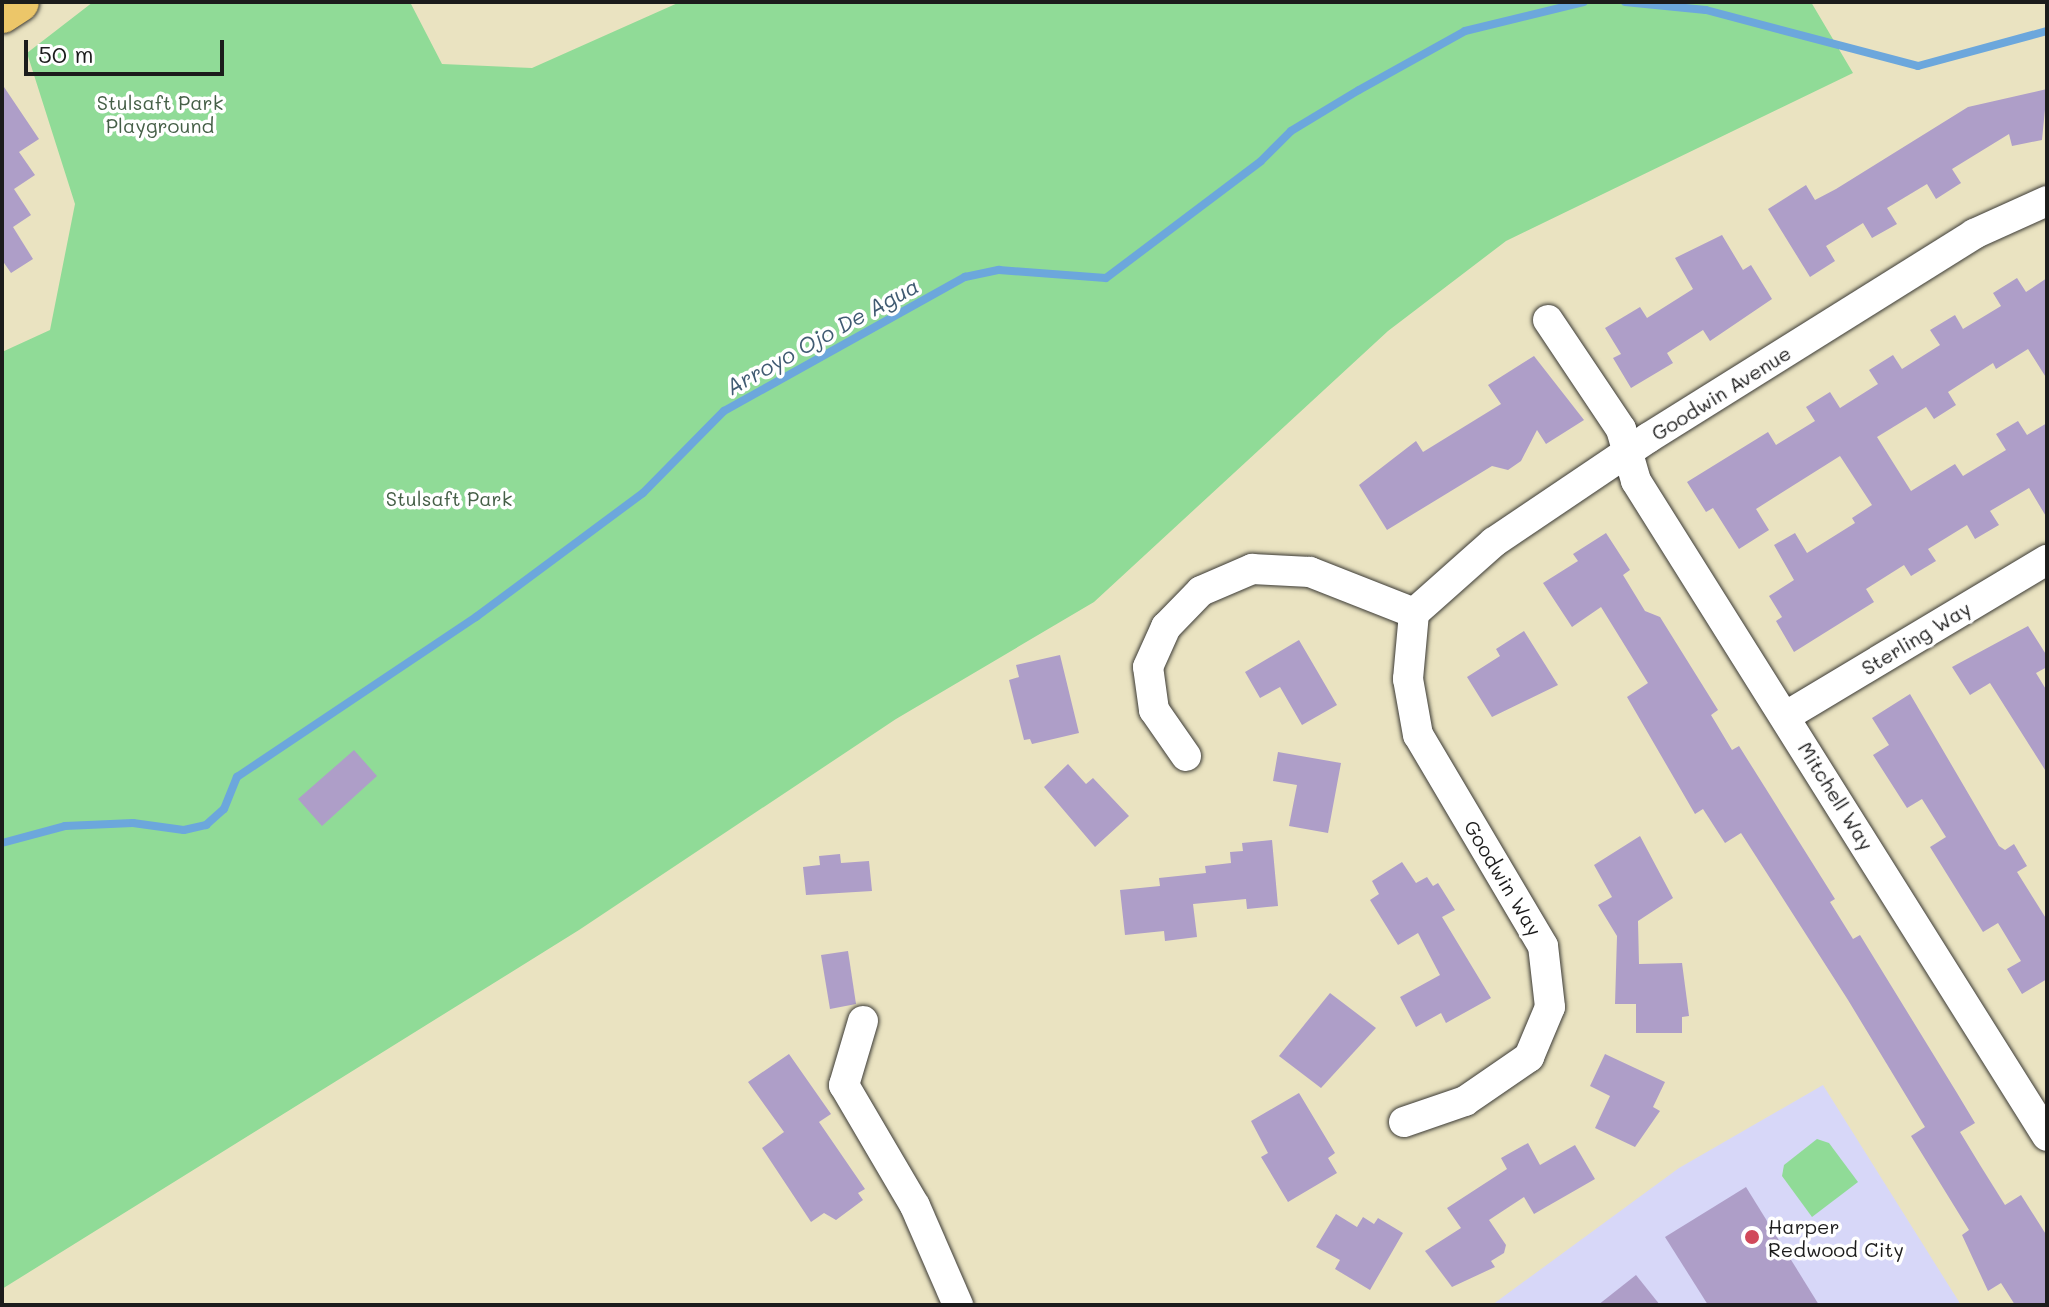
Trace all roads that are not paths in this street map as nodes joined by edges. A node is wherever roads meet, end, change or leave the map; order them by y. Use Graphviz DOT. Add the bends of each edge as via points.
graph roads {
  1 [pos="19,2"];
  2 [pos="2,13"];
  3 [pos="2047,201"];
  4 [pos="1548,320"];
  5 [pos="1627,455"];
  6 [pos="2047,560"];
  7 [pos="1414,613"];
  8 [pos="1786,716"];
  9 [pos="1186,756"];
  10 [pos="863,1021"];
  11 [pos="1404,1122"];
  12 [pos="2047,1136"];
  13 [pos="958,1305"];
  1 -- 2 [label="main road"];
  3 -- 5 [label="street, Goodwin Avenue" via="1974,234"];
  4 -- 5 [label="street, Mitchell Way" via="1621,429"];
  5 -- 7 [label="street, Goodwin Avenue" via="1494,542"];
  5 -- 8 [label="street, Mitchell Way" via="1636,481"];
  6 -- 8 [label="street, Sterling Way"];
  7 -- 9 [label="street" via="1310,572 1252,569 1201,591 1166,627 1148,667 1154,710"];
  7 -- 11 [label="street, Goodwin Way" via="1408,679 1418,735 1543,946 1550,1007 1529,1057 1465,1101"];
  8 -- 12 [label="street, Mitchell Way"];
  10 -- 13 [label="street" via="844,1085 915,1206"];
}
